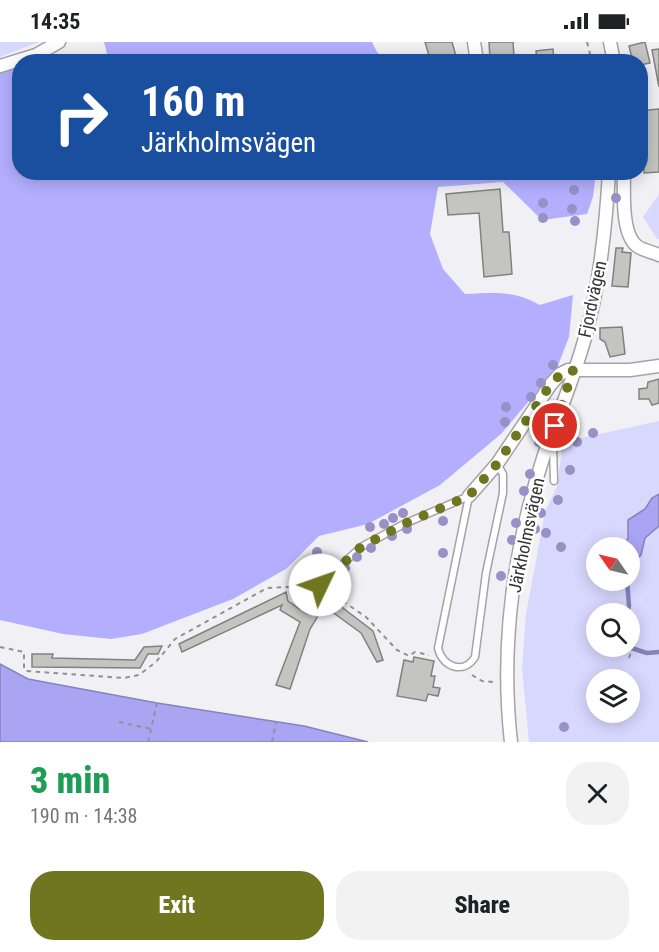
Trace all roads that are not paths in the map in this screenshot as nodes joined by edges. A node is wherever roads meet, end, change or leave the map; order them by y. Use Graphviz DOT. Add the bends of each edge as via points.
graph roads {
  1 [pos="59,42"];
  2 [pos="39,54"];
  3 [pos="608,180"];
  4 [pos="624,180"];
  5 [pos="659,255"];
  6 [pos="659,366"];
  7 [pos="573,370"];
  8 [pos="549,443"];
  9 [pos="497,464"];
  10 [pos="554,481"];
  11 [pos="469,496"];
  12 [pos="320,585"];
  13 [pos="512,742"];
  1 -- 2 [label="street"];
  3 -- 7 [label="street, Fjordvägen" via="602,249 588,327"];
  4 -- 5 [label="street" via="630,238 638,247"];
  6 -- 7 [label="street"];
  7 -- 8 [label="street, Järkholmsvägen"];
  7 -- 9 [label="street" via="561,374 551,384"];
  8 -- 10 [label="lane" via="554,451"];
  8 -- 13 [label="street, Järkholmsvägen" via="527,517 513,594 507,681"];
  9 -- 11 [label="street"];
  9 -- 11 [label="lane" via="503,474 504,493 486,573 475,657 462,668 445,662 438,648"];
  11 -- 12 [label="lane" via="361,547"];
}
